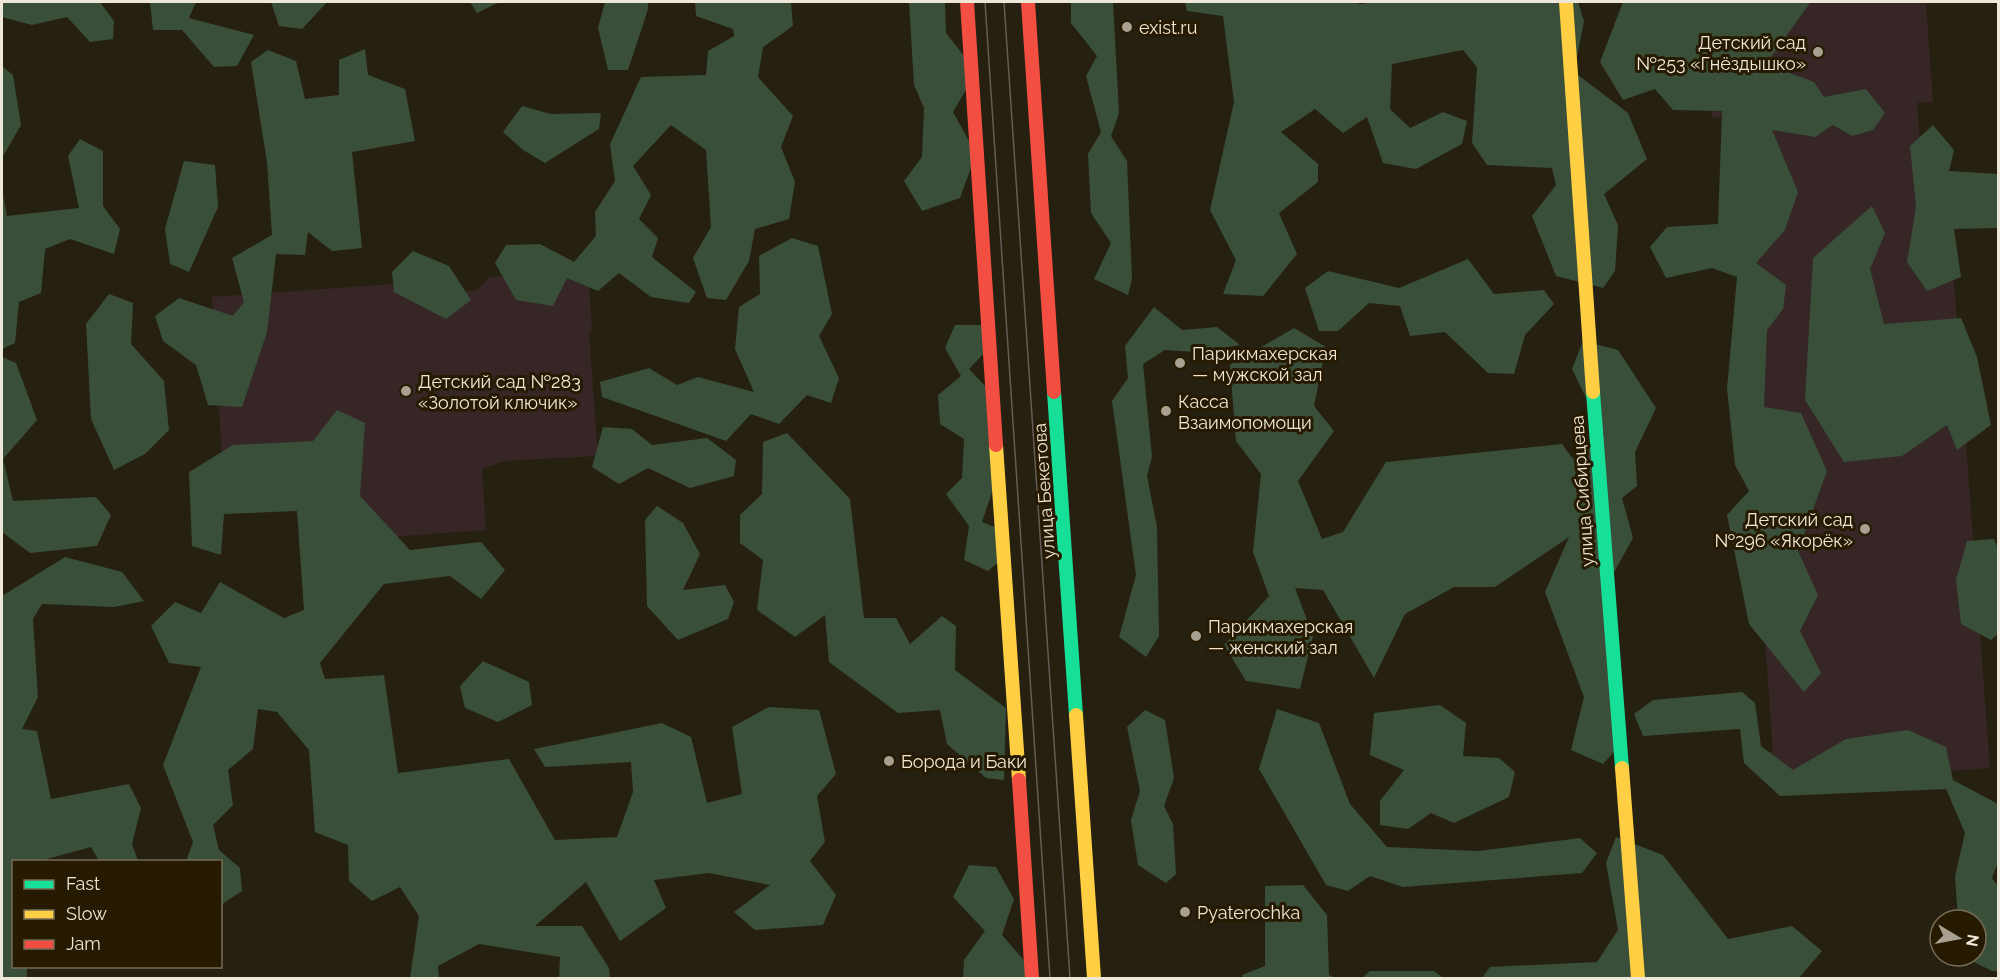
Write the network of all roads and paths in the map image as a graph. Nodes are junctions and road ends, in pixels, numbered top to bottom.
1 (967, 2) edge
2 (1028, 2) edge
3 (1566, 2) edge
4 (1032, 978) edge
5 (1094, 978) edge
6 (1638, 978) edge

1 - 4 main road
2 - 5 main road, улица Бекетова
3 - 6 main road, улица Сибирцева

